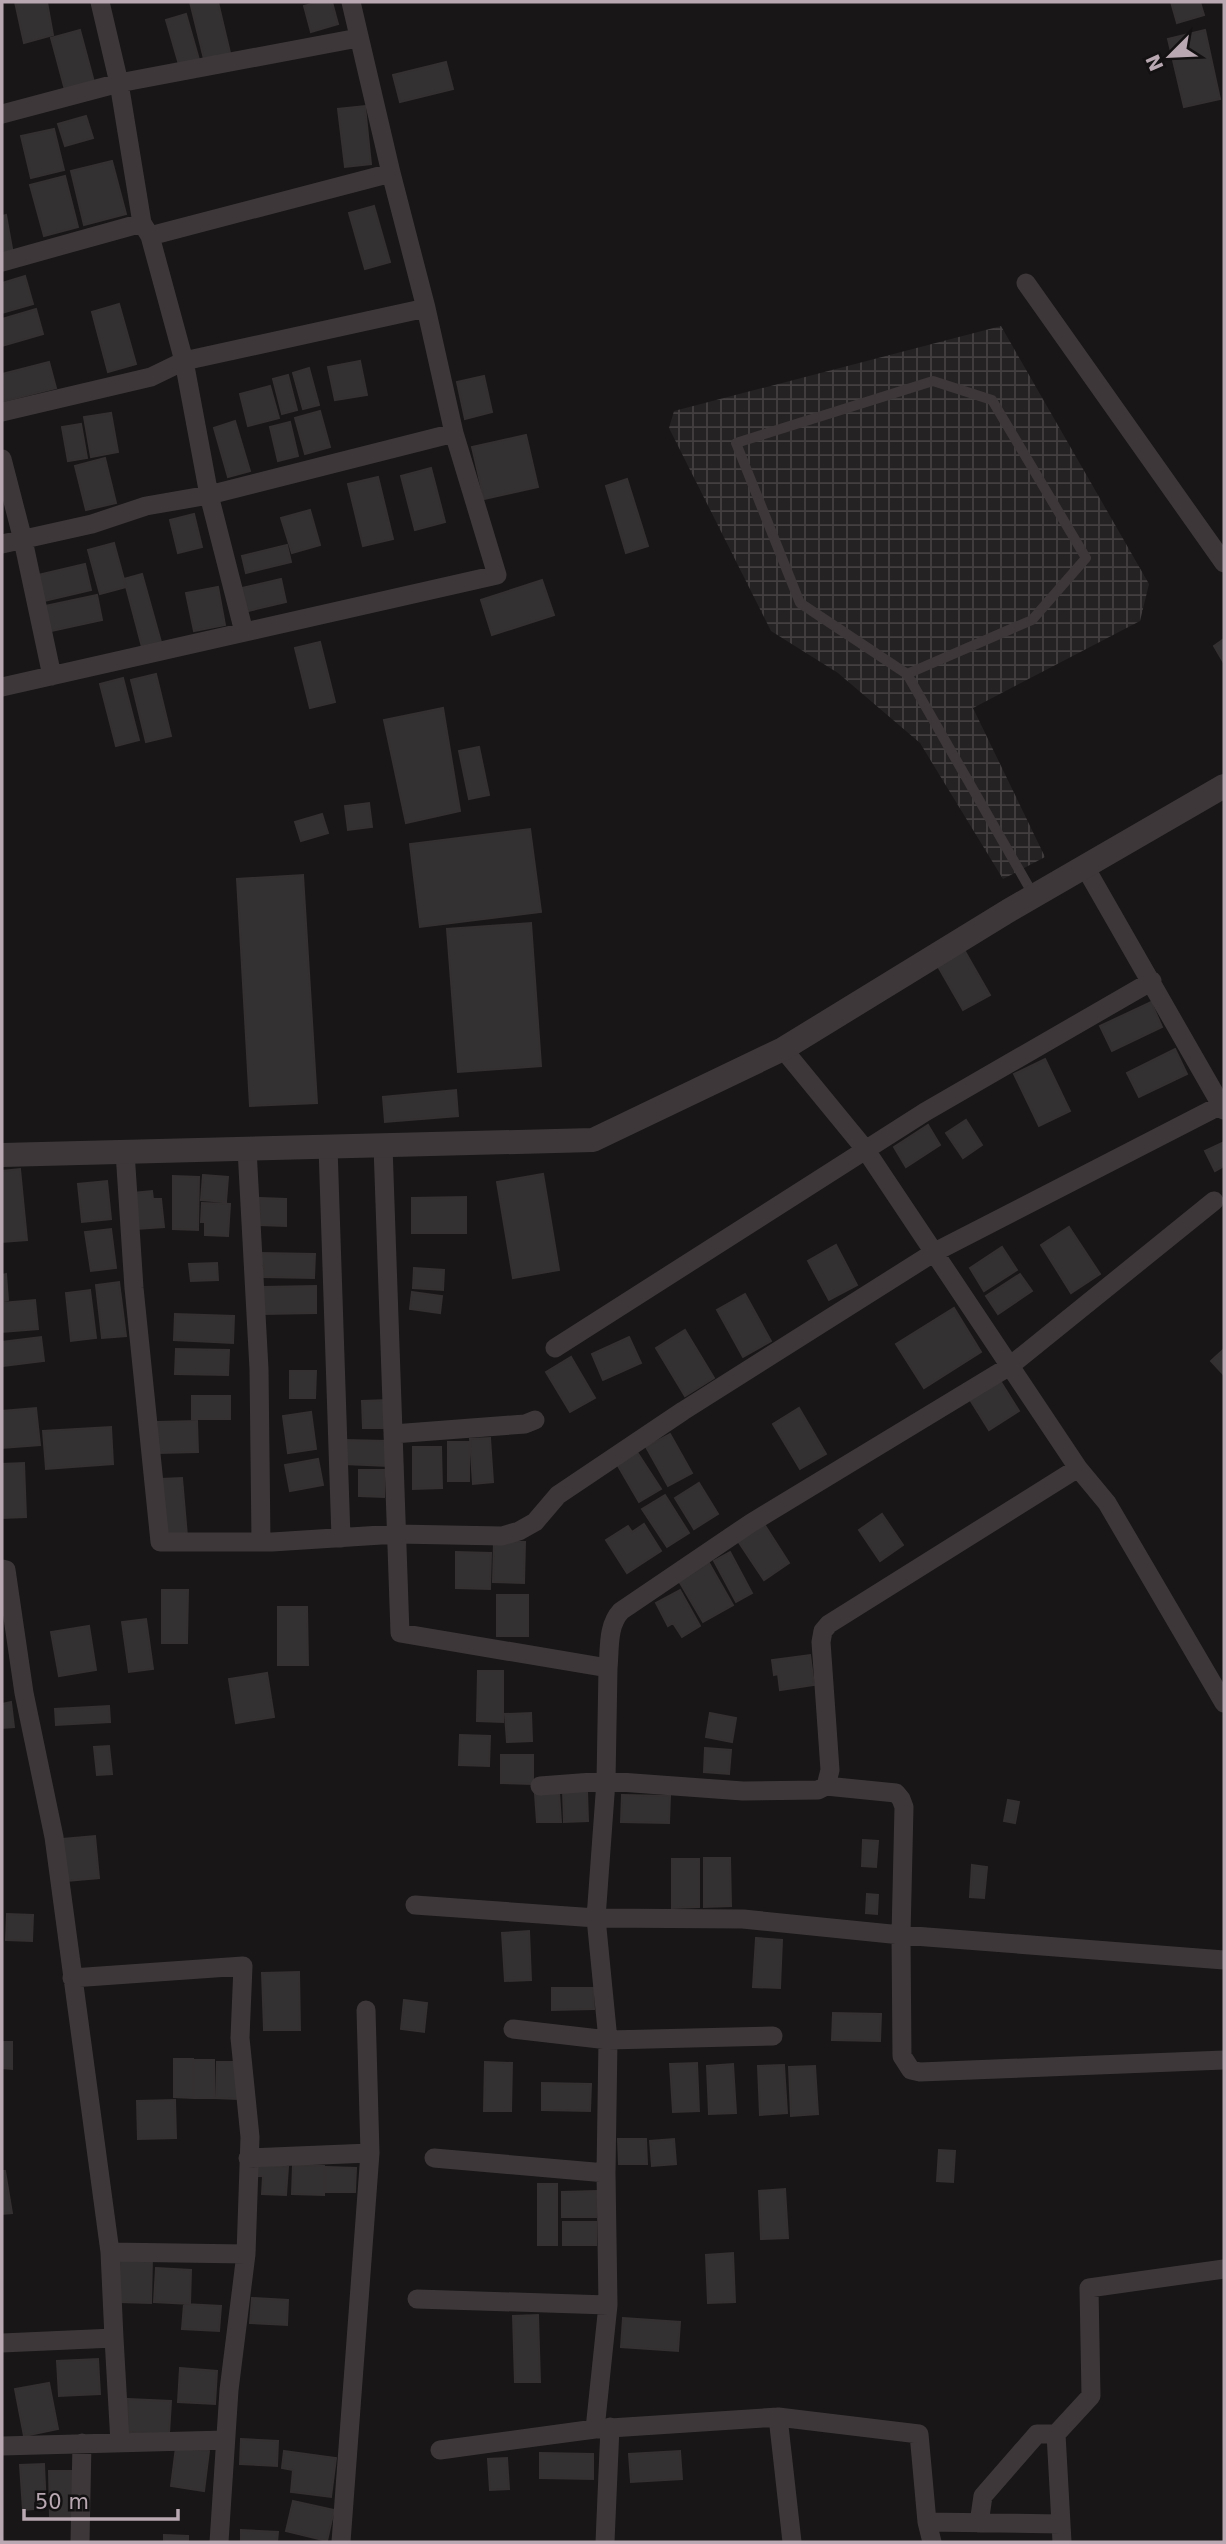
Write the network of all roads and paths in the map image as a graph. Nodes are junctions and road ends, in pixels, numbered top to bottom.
1 (100, 2) edge
2 (351, 2) edge
3 (358, 38) junction
4 (118, 83) junction
5 (2, 114) edge
6 (391, 173) junction
7 (146, 230) junction
8 (2, 262) edge
9 (1026, 283) dead end
10 (426, 307) junction
11 (184, 361) junction
12 (2, 412) edge
13 (454, 433) junction
14 (2, 459) edge
15 (209, 495) junction
16 (23, 540) junction
17 (2, 544) edge
18 (1224, 563) edge
19 (244, 632) junction
20 (907, 674) junction
21 (52, 676) junction
22 (2, 687) edge
23 (1224, 786) edge
24 (1085, 867) junction
25 (1034, 896) junction
26 (1152, 981) junction
27 (783, 1049) junction
28 (1223, 1107) edge
29 (383, 1146) junction
30 (328, 1147) junction
31 (247, 1149) junction
32 (865, 1149) junction
33 (125, 1152) junction
34 (2, 1154) edge
35 (1214, 1201) dead end
36 (933, 1253) junction
37 (555, 1348) dead end
38 (1010, 1366) junction
39 (535, 1420) dead end
40 (393, 1434) junction
41 (1078, 1468) junction
42 (397, 1534) junction
43 (341, 1538) junction
44 (261, 1542) junction
45 (2, 1569) edge
46 (608, 1668) junction
47 (1224, 1703) edge
48 (606, 1781) junction
49 (540, 1786) dead end
50 (826, 1786) junction
51 (415, 1905) dead end
52 (596, 1918) junction
53 (901, 1935) junction
54 (1224, 1960) edge
55 (72, 1978) junction
56 (366, 2010) dead end
57 (513, 2029) dead end
58 (773, 2036) dead end
59 (608, 2040) junction
60 (1224, 2060) edge
61 (370, 2153) junction
62 (248, 2158) junction
63 (435, 2158) dead end
64 (606, 2173) junction
65 (110, 2252) junction
66 (246, 2254) junction
67 (1224, 2269) edge
68 (416, 2298) dead end
69 (608, 2305) junction
70 (114, 2339) junction
71 (2, 2343) edge
72 (778, 2417) junction
73 (602, 2428) junction
74 (1056, 2434) junction
75 (225, 2440) junction
76 (82, 2443) junction
77 (120, 2443) junction
78 (2, 2446) edge
79 (440, 2450) dead end
80 (927, 2522) junction
81 (979, 2523) junction
82 (1062, 2533) edge
83 (80, 2542) edge
84 (219, 2542) edge
85 (341, 2542) edge
86 (605, 2542) edge
87 (792, 2542) edge
88 (932, 2542) edge

1 - 4 street
2 - 3 street
3 - 4 street
3 - 6 street
4 - 5 street
4 - 7 street
6 - 7 street
6 - 10 street
7 - 8 street
7 - 11 street
9 - 18 street
10 - 11 street
10 - 13 street
11 - 12 street
11 - 15 street
13 - 15 street
13 - 19 street
14 - 16 street
15 - 16 street
15 - 19 street
16 - 17 street
16 - 21 street
19 - 21 street
20 - 20 lane
20 - 25 lane
21 - 22 street
23 - 24 street
24 - 25 street
24 - 26 street
25 - 27 street
26 - 28 street
26 - 32 street
27 - 29 street
27 - 32 street
28 - 36 street
29 - 30 street
29 - 40 street
30 - 31 street
30 - 43 street
31 - 33 street
31 - 44 street
32 - 36 street
32 - 37 street
33 - 34 street
33 - 44 street
35 - 38 street
36 - 38 street
36 - 42 street
38 - 41 street
38 - 46 street
39 - 40 street
40 - 42 street
41 - 47 street
41 - 50 street
42 - 43 street
42 - 46 street
43 - 44 street
45 - 55 street
46 - 48 street
48 - 49 street
48 - 50 street
48 - 52 street
50 - 53 street
51 - 52 street
52 - 53 street
52 - 59 street
53 - 54 street
53 - 60 street
55 - 62 street
55 - 65 street
56 - 61 street
57 - 59 street
58 - 59 street
59 - 64 street
61 - 62 street
61 - 85 street
62 - 66 street
63 - 64 street
64 - 69 street
65 - 66 street
65 - 70 street
66 - 75 street
67 - 74 street
68 - 69 street
69 - 73 street
70 - 71 street
70 - 77 street
72 - 73 street
72 - 80 street
72 - 87 street
73 - 79 street
73 - 86 street
74 - 81 street
74 - 82 street
75 - 77 street
75 - 84 street
76 - 77 street
76 - 78 street
76 - 83 street
80 - 81 street
80 - 88 street
81 - 82 street

